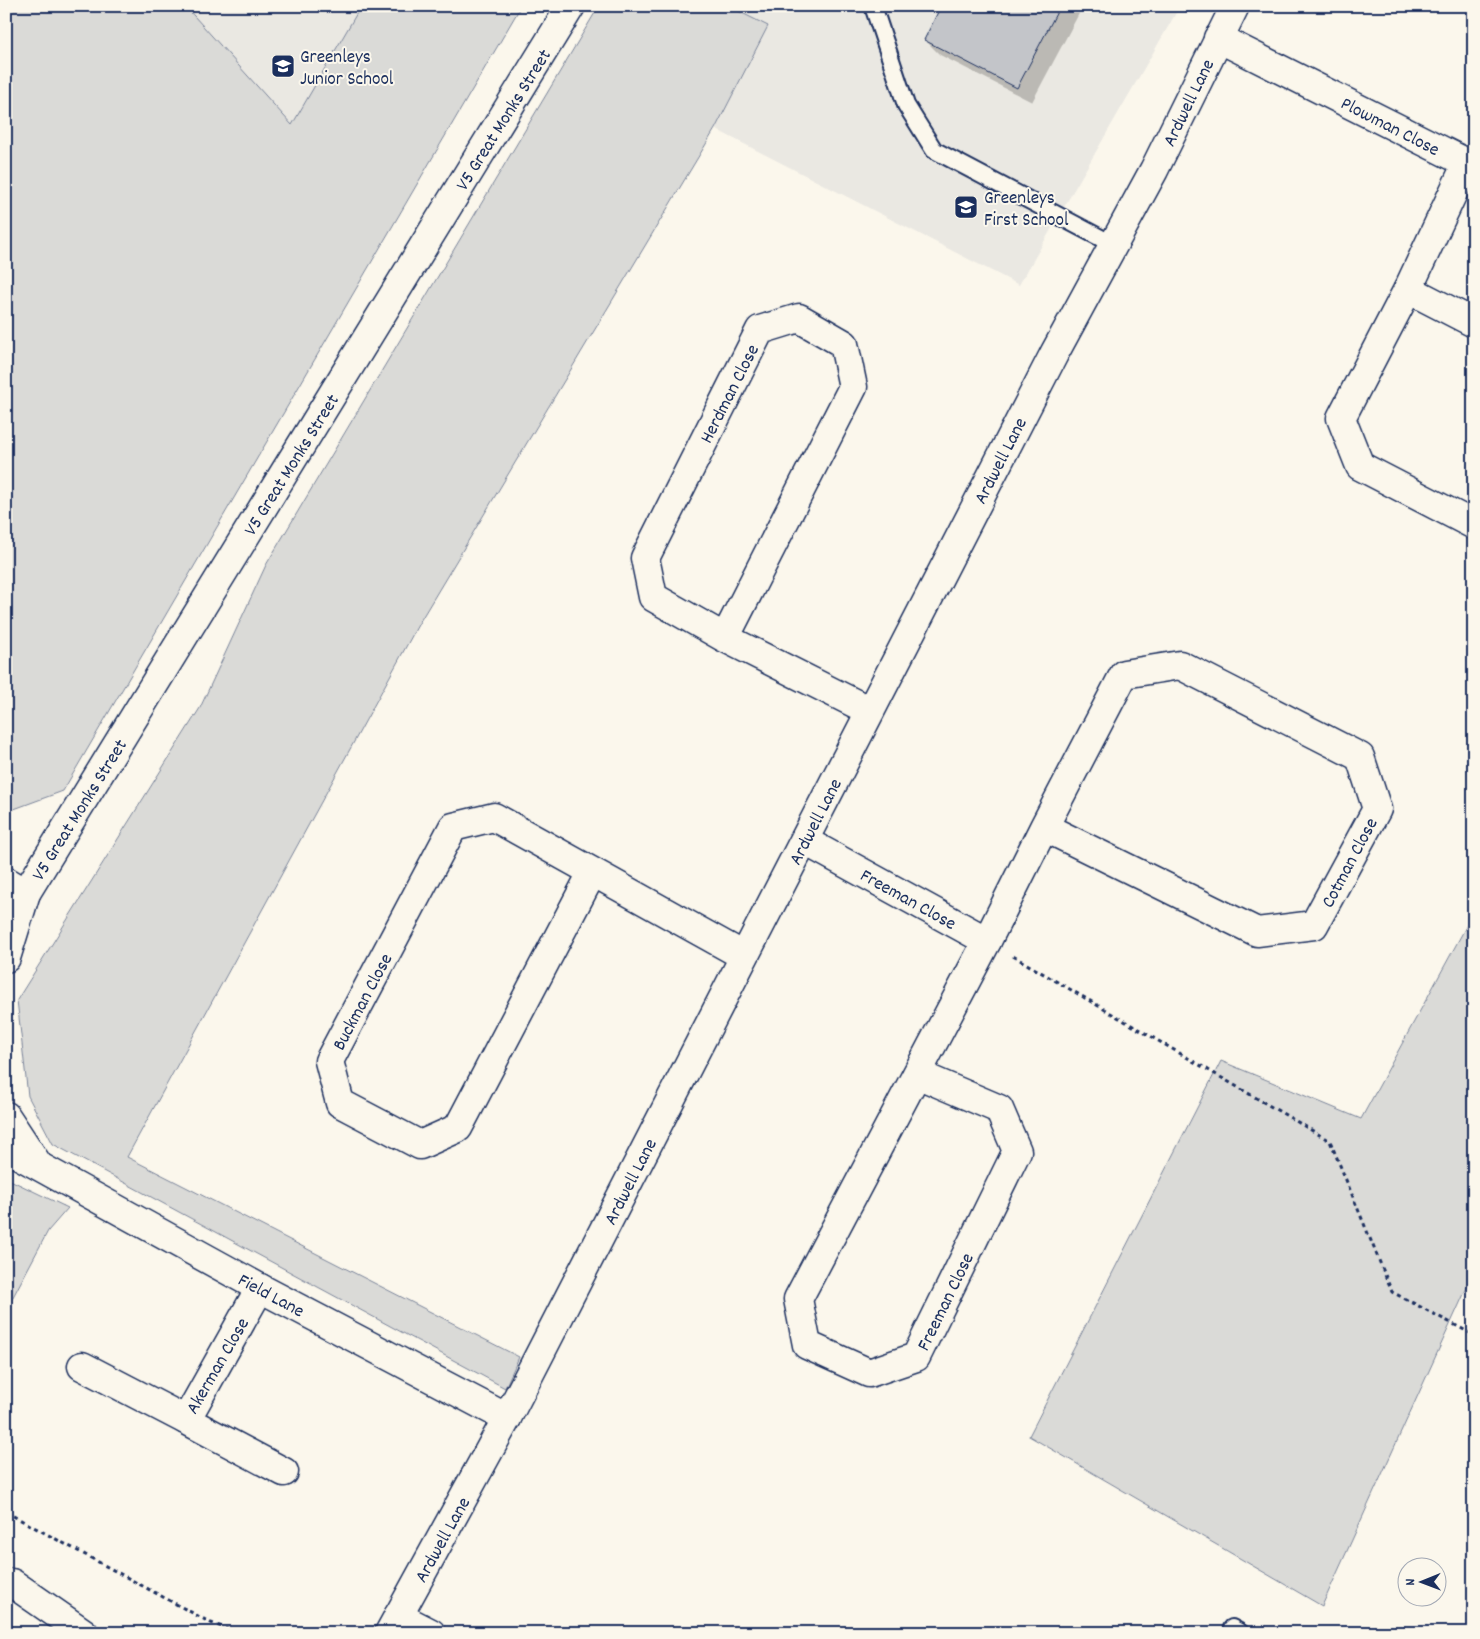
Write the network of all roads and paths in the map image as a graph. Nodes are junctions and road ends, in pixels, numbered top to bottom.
1 (571, 6) edge
2 (873, 6) edge
3 (1235, 6) edge
4 (1218, 38) junction
5 (1470, 157) edge
6 (1114, 245) junction
7 (1408, 290) junction
8 (1474, 323) edge
9 (1474, 525) edge
10 (725, 638) junction
11 (870, 711) junction
12 (1044, 827) junction
13 (805, 841) junction
14 (592, 873) junction
15 (16, 887) edge
16 (6, 921) edge
17 (987, 941) junction
18 (744, 956) junction
19 (6, 958) edge
20 (917, 1074) junction
21 (6, 1116) edge
22 (6, 1148) edge
23 (39, 1166) junction
24 (260, 1288) junction
25 (1474, 1335) edge
26 (82, 1366) dead end
27 (508, 1418) junction
28 (186, 1420) junction
29 (284, 1472) dead end
30 (6, 1512) edge
31 (12, 1583) dead end
32 (394, 1624) edge
33 (84, 1633) edge
34 (239, 1633) edge
35 (431, 1633) edge

1 - 15 street, V5 Great Monks Street
2 - 6 lane
3 - 4 street, Ardwell Lane
4 - 5 street, Plowman Close
4 - 6 street, Ardwell Lane
5 - 7 street, Plowman Close
6 - 11 street, Ardwell Lane
7 - 8 street
7 - 9 street, Plowman Close
10 - 10 street, Herdman Close
10 - 11 street, Herdman Close
11 - 13 street, Ardwell Lane
12 - 12 street, Cotman Close
12 - 17 street, Cotman Close
13 - 17 street, Freeman Close
13 - 18 street, Ardwell Lane
14 - 14 street, Buckman Close
14 - 18 street, Buckman Close
15 - 16 street, V5 Great Monks Street
15 - 19 street
17 - 20 street, Freeman Close
17 - 25 path
18 - 27 street, Ardwell Lane
20 - 20 street, Freeman Close
21 - 23 street, Field Lane
22 - 23 street, Field Lane
23 - 24 street, Field Lane
24 - 27 street, Field Lane
24 - 28 street, Akerman Close
26 - 28 street, Akerman Close
27 - 32 street, Ardwell Lane
28 - 29 street
30 - 34 path
31 - 33 street
32 - 35 street

